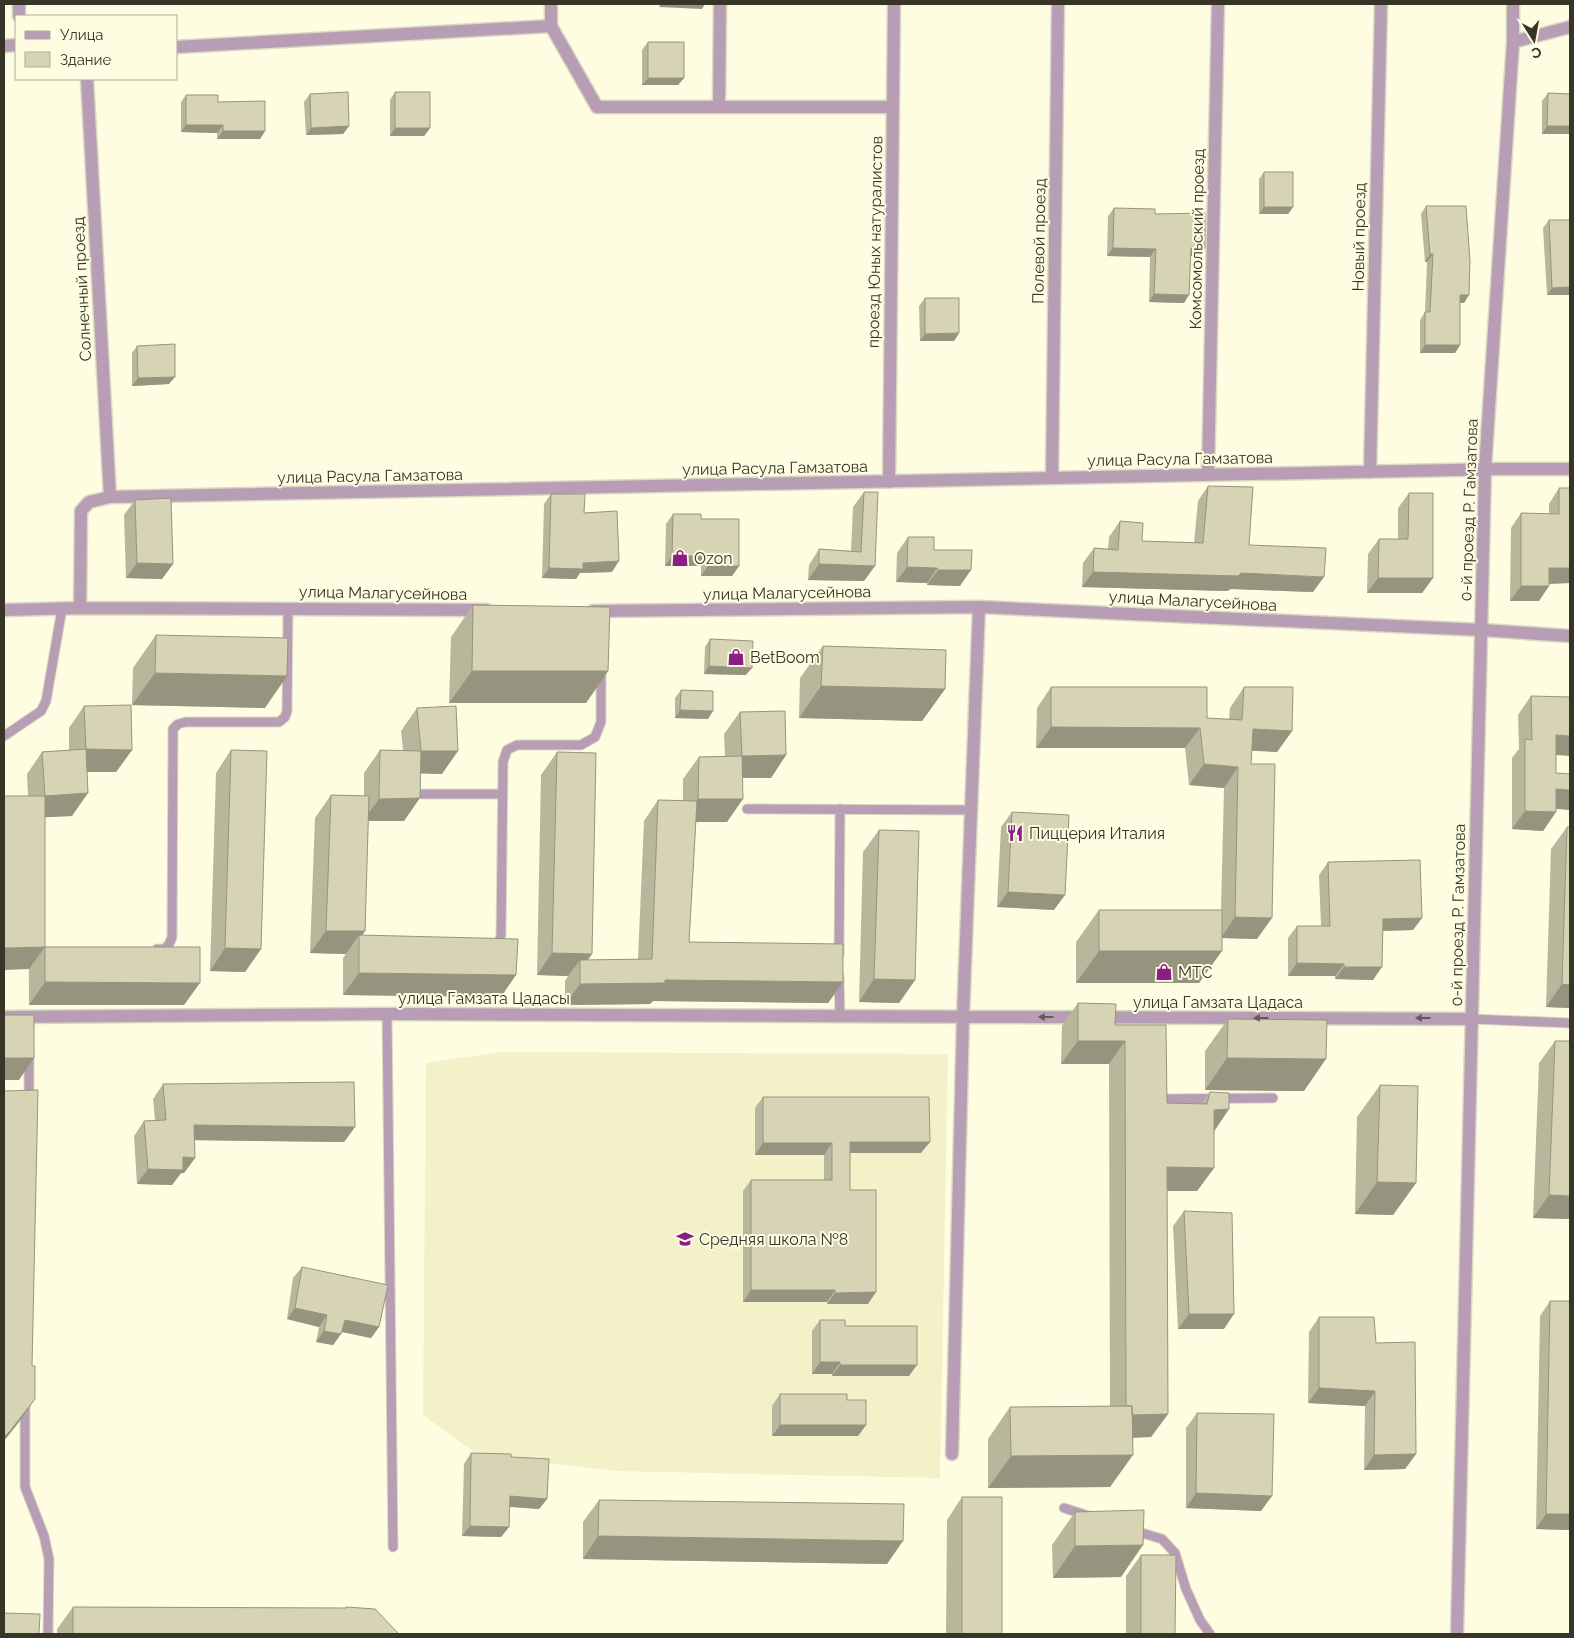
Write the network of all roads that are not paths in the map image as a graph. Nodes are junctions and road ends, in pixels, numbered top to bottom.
1 (551, 4) edge
2 (720, 4) edge
3 (894, 4) edge
4 (1058, 4) edge
5 (1218, 4) edge
6 (1381, 4) edge
7 (1513, 4) edge
8 (551, 26) junction
9 (1570, 27) edge
10 (1513, 42) junction
11 (178, 47) edge
12 (87, 80) edge
13 (719, 107) junction
14 (893, 107) junction
15 (1570, 469) edge
16 (1485, 470) junction
17 (1370, 472) junction
18 (1208, 475) junction
19 (1052, 478) junction
20 (889, 482) junction
21 (110, 497) junction
22 (979, 607) junction
23 (62, 608) junction
24 (80, 608) junction
25 (288, 608) junction
26 (4, 610) edge
27 (494, 610) edge
28 (582, 611) edge
29 (1482, 630) junction
30 (1570, 636) edge
31 (601, 657) edge
32 (4, 736) edge
33 (422, 794) edge
34 (502, 794) junction
35 (747, 809) dead end
36 (840, 809) junction
37 (970, 810) junction
38 (829, 946) edge
39 (839, 946) junction
40 (144, 949) edge
41 (482, 949) edge
42 (387, 1014) junction
43 (840, 1016) junction
44 (4, 1017) edge
45 (964, 1017) junction
46 (1472, 1019) junction
47 (1570, 1023) edge
48 (29, 1045) edge
49 (1160, 1090) edge
50 (1273, 1098) dead end
51 (29, 1111) edge
52 (26, 1393) edge
53 (952, 1454) dead end
54 (1064, 1508) dead end
55 (1100, 1519) edge
56 (1126, 1528) edge
57 (393, 1547) dead end
58 (48, 1634) edge
59 (1210, 1634) edge
60 (1457, 1634) edge

1 - 8 street
2 - 13 street
3 - 14 street, проезд Юных натуралистов
4 - 19 street, Полевой проезд
5 - 18 street, Комсомольский проезд
6 - 17 street, Новый проезд
7 - 10 street, 0-й проезд Р. Гамзатова
8 - 11 street
8 - 13 street
9 - 10 street
10 - 16 street, 0-й проезд Р. Гамзатова
12 - 21 street, Солнечный проезд
13 - 14 street
14 - 20 street, проезд Юных натуралистов
15 - 16 street, улица Расула Гамзатова
16 - 17 street, улица Расула Гамзатова
16 - 29 street, 0-й проезд Р. Гамзатова
17 - 18 street, улица Расула Гамзатова
18 - 19 street, улица Расула Гамзатова
19 - 20 street, улица Расула Гамзатова
20 - 21 street, улица Расула Гамзатова
21 - 24 street, улица Расула Гамзатова
22 - 28 street, улица Малагусейнова
22 - 29 street, улица Малагусейнова
22 - 37 street
23 - 24 street, улица Малагусейнова
23 - 26 street, улица Малагусейнова
23 - 32 lane
24 - 25 street, улица Малагусейнова
25 - 27 street, улица Малагусейнова
25 - 40 lane
29 - 30 street, улица Малагусейнова
29 - 46 street, 0-й проезд Р. Гамзатова
31 - 34 lane
33 - 34 lane
34 - 41 lane
35 - 36 lane
36 - 37 lane
36 - 39 lane
37 - 45 street
38 - 39 lane
39 - 43 lane
42 - 43 street, улица Гамзата Цадасы
42 - 44 street, улица Гамзата Цадасы
42 - 57 lane
43 - 45 street, улица Гамзата Цадасы
46 -> 45 street, улица Гамзата Цадаса
45 - 53 street
46 - 47 lane
46 - 60 street, 0-й проезд Р. Гамзатова
48 - 51 lane
49 - 50 lane
52 - 58 lane
54 - 55 lane
56 - 59 lane

